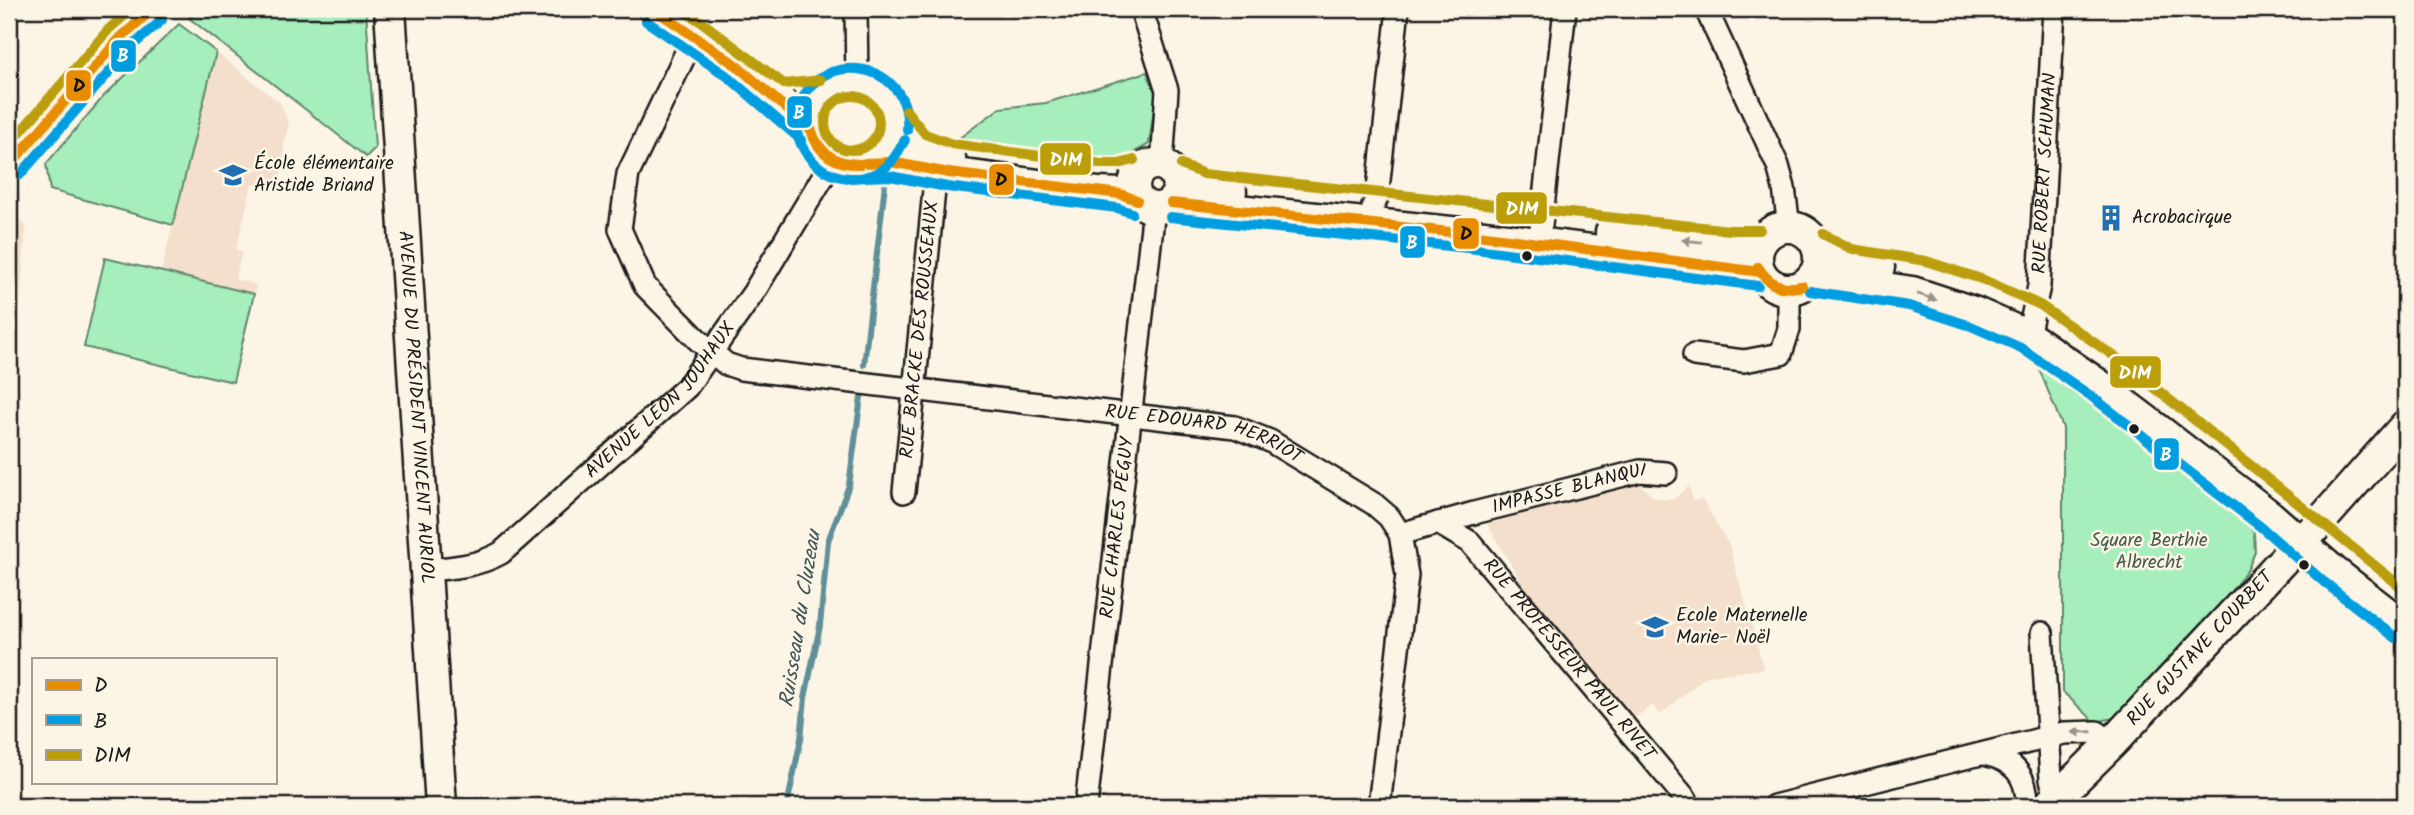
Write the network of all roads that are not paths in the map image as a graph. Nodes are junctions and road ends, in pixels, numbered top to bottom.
1 (390, 9) edge
2 (856, 9) edge
3 (1141, 9) edge
4 (1398, 9) edge
5 (1706, 9) edge
6 (2054, 9) edge
7 (150, 10) edge
8 (676, 18) edge
9 (1564, 19) edge
10 (857, 82) junction
11 (822, 94) junction
12 (779, 98) junction
13 (894, 118) junction
14 (811, 130) junction
15 (833, 160) junction
16 (865, 163) junction
17 (9, 166) edge
18 (936, 170) junction
19 (1156, 188) junction
20 (1373, 206) junction
21 (1541, 225) junction
22 (1789, 227) junction
23 (1817, 247) junction
24 (1760, 258) junction
25 (1800, 283) junction
26 (2031, 327) junction
27 (711, 351) junction
28 (1694, 355) dead end
29 (916, 391) junction
30 (1132, 413) junction
31 (2405, 426) edge
32 (1666, 473) dead end
33 (904, 492) dead end
34 (1474, 513) junction
35 (1438, 523) junction
36 (1401, 534) junction
37 (2306, 537) junction
38 (1470, 542) junction
39 (426, 570) junction
40 (2405, 608) edge
41 (2405, 627) edge
42 (2042, 633) dead end
43 (2048, 737) junction
44 (2112, 743) junction
45 (1982, 753) junction
46 (2052, 802) edge
47 (441, 806) edge
48 (1086, 806) edge
49 (1379, 806) edge
50 (1689, 806) edge
51 (1774, 806) edge
52 (2027, 806) edge

1 - 39 main road, AVENUE DU PRÉSIDENT VINCENT AURIOL
2 - 10 street
3 - 19 street, RUE CHARLES PÉGUY
4 - 20 street
5 - 22 street
6 - 26 street, RUE ROBERT SCHUMAN
7 - 17 main road
8 - 12 main road
8 - 27 street, RUE EDOUARD HERRIOT
9 - 21 street
10 - 11 main road
10 - 13 main road
11 - 12 main road
11 - 14 main road
12 - 14 main road
13 - 16 main road
13 - 19 main road
14 - 15 main road
15 - 16 main road
15 - 27 street, AVENUE LÉON JOUHAUX
16 - 18 main road
18 - 19 main road
18 - 29 street, RUE BRACKE DES ROUSSEAUX
19 - 20 main road
19 - 24 main road
19 - 30 street, RUE CHARLES PÉGUY
20 - 21 main road
24 -> 21 main road
22 - 23 main road
22 - 24 main road
23 - 25 main road
23 - 26 main road
24 - 25 main road
25 -> 26 main road
25 - 28 street
26 - 37 main road
27 - 29 street, RUE EDOUARD HERRIOT
27 - 39 street, AVENUE LÉON JOUHAUX
29 - 30 street, RUE EDOUARD HERRIOT
29 - 33 street, RUE BRACKE DES ROUSSEAUX
30 - 36 street, RUE EDOUARD HERRIOT
30 - 48 street, RUE CHARLES PÉGUY
31 - 37 main road, RUE GUSTAVE COURBET
32 - 34 street, IMPASSE BLANQUI
34 - 35 street, IMPASSE BLANQUI
34 - 38 street
35 - 36 street, IMPASSE BLANQUI
35 - 38 street, RUE PROFESSEUR PAUL RIVET
36 - 49 street
37 - 40 main road
37 - 41 main road
37 - 44 main road, RUE GUSTAVE COURBET
38 - 50 street, RUE PROFESSEUR PAUL RIVET
39 - 47 main road, AVENUE DU PRÉSIDENT VINCENT AURIOL
42 - 43 street
44 -> 43 street
43 - 45 street
43 - 46 street
44 - 46 main road, RUE GUSTAVE COURBET
45 - 51 street
45 - 52 street

